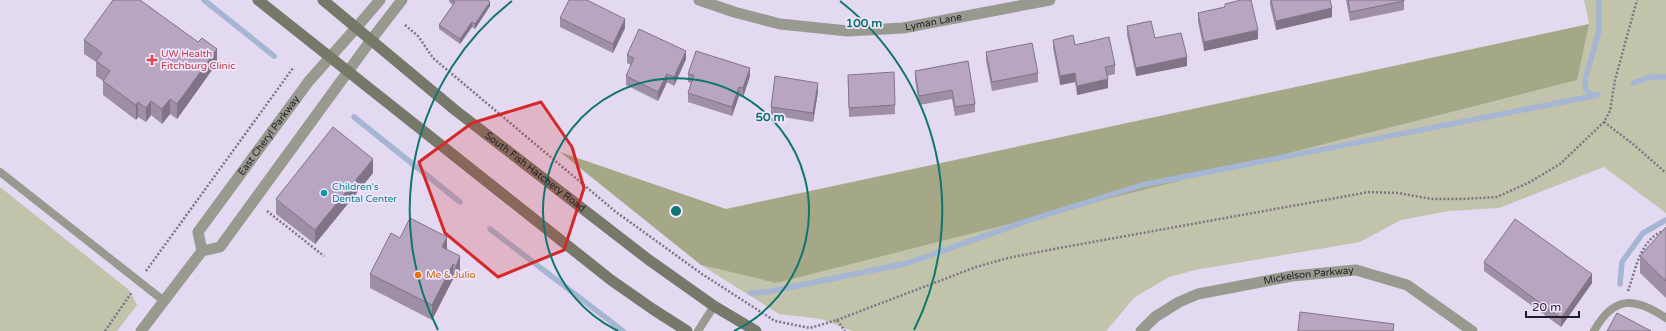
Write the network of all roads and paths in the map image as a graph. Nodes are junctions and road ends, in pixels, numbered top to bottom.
1 (258, 0) edge
2 (323, 0) edge
3 (380, 0) edge
4 (402, 0) edge
5 (699, 0) edge
6 (1050, 0) edge
7 (1637, 0) edge
8 (405, 25) dead end
9 (356, 28) junction
10 (371, 40) junction
11 (331, 57) junction
12 (293, 68) dead end
13 (348, 71) junction
14 (1604, 122) junction
15 (0, 172) edge
16 (1666, 173) edge
17 (267, 211) dead end
18 (1666, 230) edge
19 (202, 251) junction
20 (324, 256) dead end
21 (150, 265) dead end
22 (129, 297) dead end
23 (164, 301) junction
24 (1624, 302) junction
25 (714, 306) junction
26 (1666, 318) edge
27 (837, 320) junction
28 (106, 331) edge
29 (141, 331) edge
30 (687, 331) edge
31 (698, 331) edge
32 (756, 331) edge
33 (845, 331) edge
34 (1141, 331) edge
35 (1472, 331) edge
36 (1594, 331) edge

1 - 11 main road
2 - 9 main road, South Fish Hatchery Road
3 - 9 street, East Cheryl Parkway
4 - 10 street
5 - 6 street, Lyman Lane
7 - 14 path
8 - 27 path
9 - 10 main road, South Fish Hatchery Road
9 - 11 street, East Cheryl Parkway
10 - 13 street
10 - 25 main road, South Fish Hatchery Road
11 - 13 main road
11 - 19 street, East Cheryl Parkway
12 - 21 path
13 - 19 street
13 - 30 main road
14 - 16 path
14 - 27 path
15 - 23 lane
17 - 20 path
18 - 24 path
19 - 23 street
22 - 28 path
23 - 29 street
24 - 26 lane
24 - 36 lane
25 - 31 lane
25 - 32 main road, South Fish Hatchery Road
27 - 33 path
34 - 35 street, Mickelson Parkway

